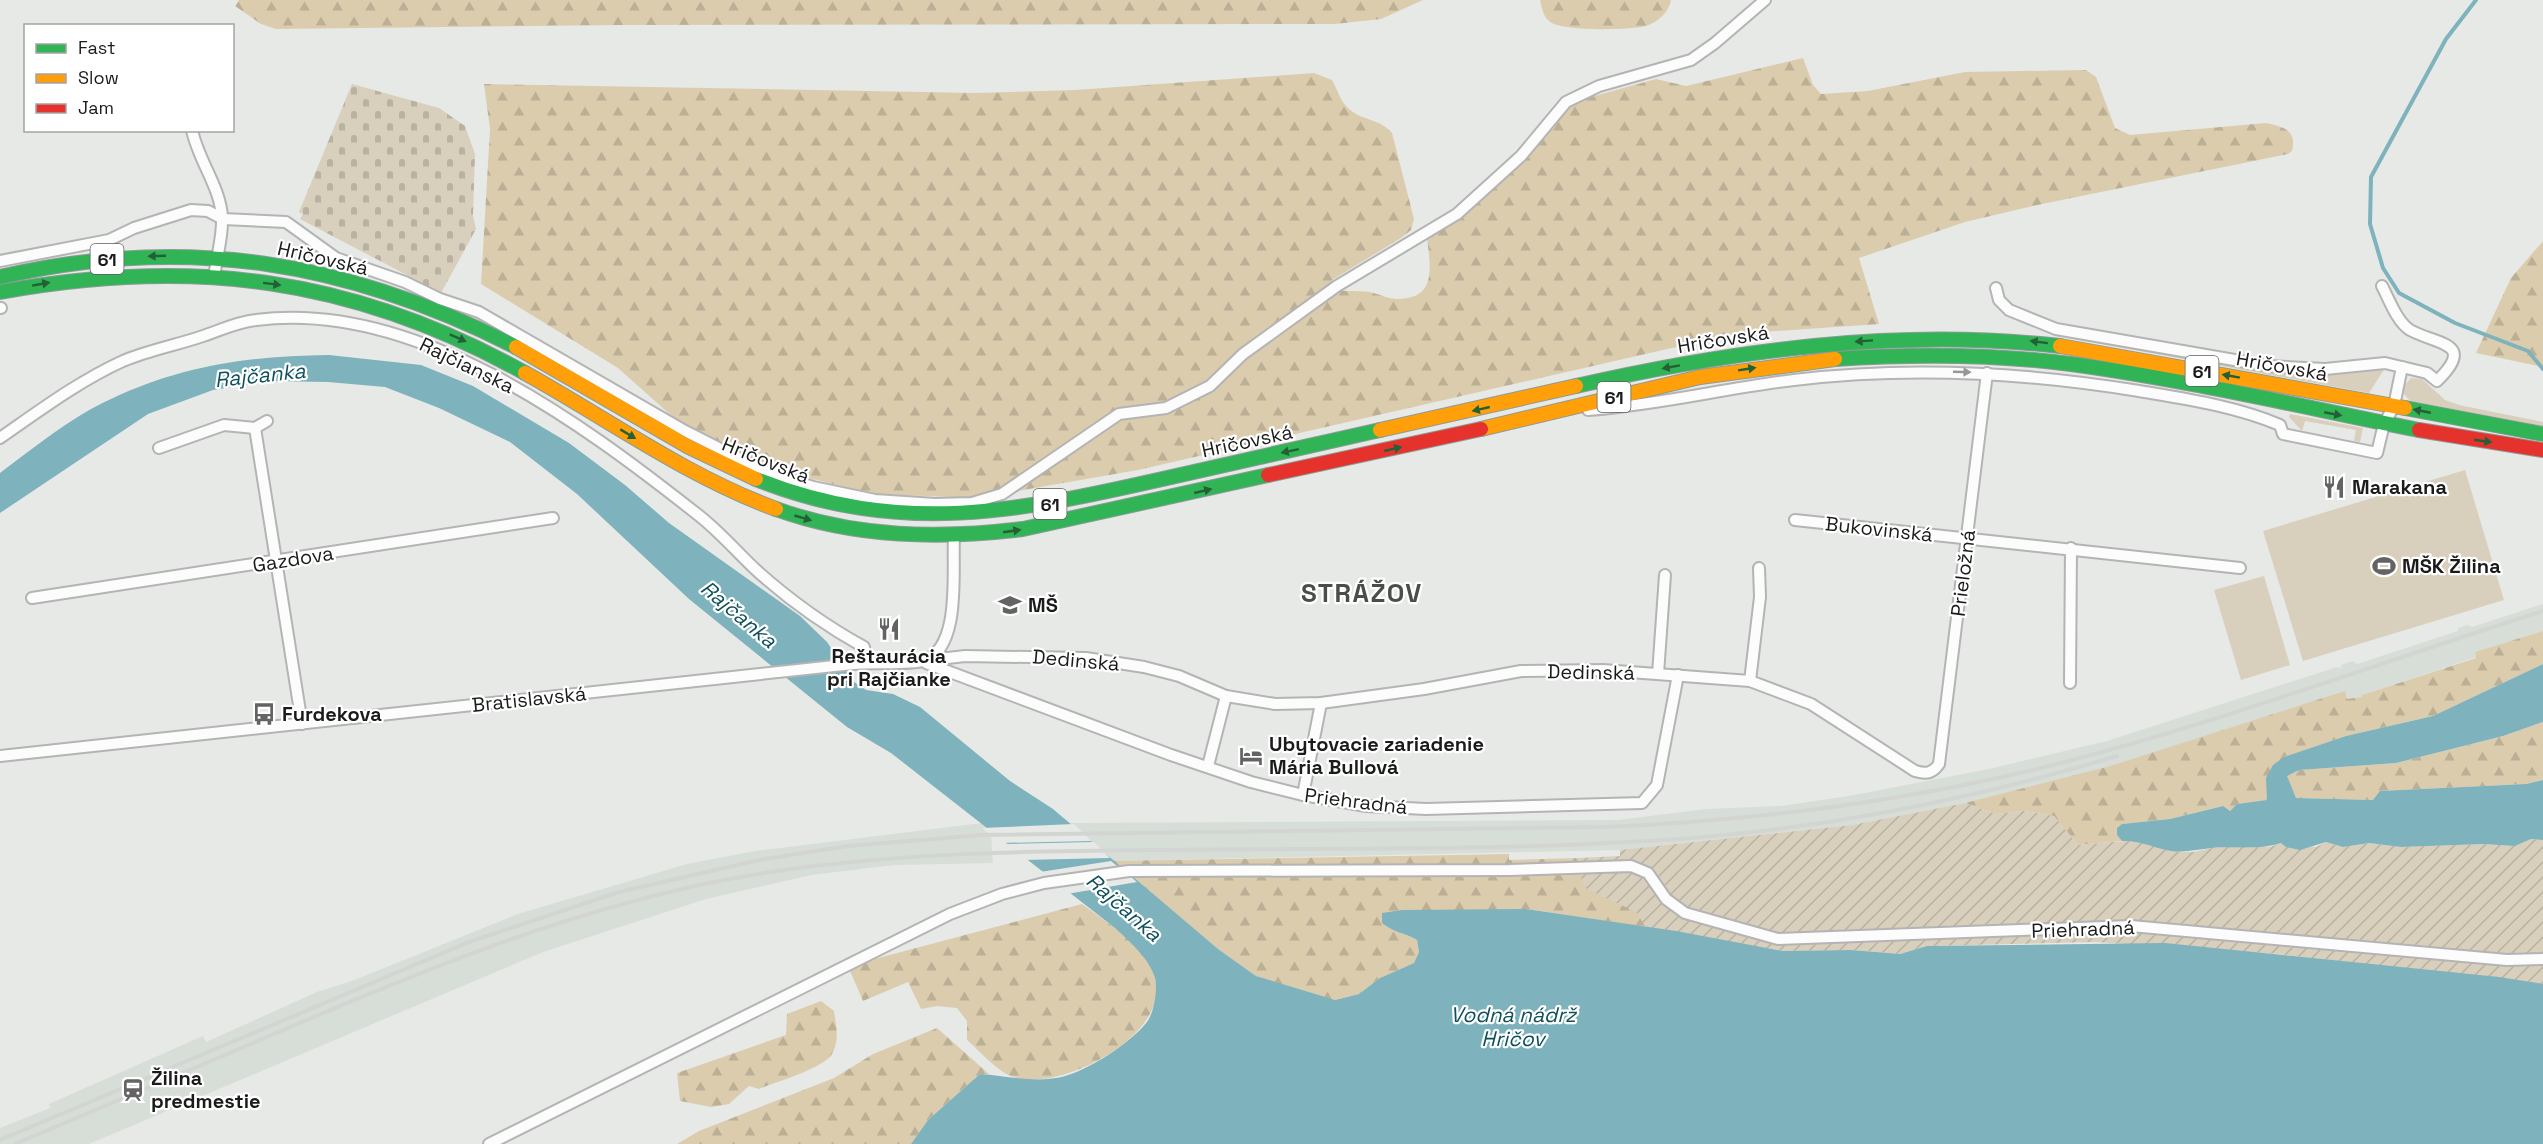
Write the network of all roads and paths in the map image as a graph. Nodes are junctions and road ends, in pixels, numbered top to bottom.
1 (1765, 0) edge
2 (192, 132) edge
3 (222, 219) junction
4 (216, 257) junction
5 (0, 261) edge
6 (0, 277) edge
7 (214, 278) junction
8 (2382, 286) dead end
9 (1996, 288) dead end
10 (0, 292) edge
11 (2402, 367) junction
12 (1987, 373) junction
13 (2282, 404) junction
14 (2394, 406) junction
15 (1556, 411) junction
16 (267, 421) dead end
17 (2384, 424) junction
18 (2280, 425) junction
19 (255, 428) junction
20 (2543, 434) edge
21 (0, 438) edge
22 (159, 448) dead end
23 (2543, 450) edge
24 (553, 518) dead end
25 (1795, 520) dead end
26 (954, 537) junction
27 (1967, 538) junction
28 (2071, 548) junction
29 (277, 561) junction
30 (1759, 568) dead end
31 (2240, 568) dead end
32 (1665, 575) dead end
33 (32, 598) dead end
34 (922, 661) junction
35 (867, 662) junction
36 (1658, 674) junction
37 (1678, 675) junction
38 (1750, 681) junction
39 (2070, 683) dead end
40 (1226, 696) junction
41 (1321, 703) junction
42 (302, 724) junction
43 (0, 756) edge
44 (1208, 766) junction
45 (1934, 771) joint
46 (1303, 795) junction
47 (2543, 959) edge
48 (489, 1144) edge

1 - 3 street, Hričovská
2 - 3 street
3 - 4 street
3 - 5 street, Hričovská
4 -> 6 main road, Hričovská / 61
4 - 7 street
14 -> 4 main road, Hričovská / 61
10 -> 7 main road, Hričovská / 61
7 -> 26 main road, Hričovská / 61
8 - 11 street
9 - 11 street
11 - 14 street
15 -> 12 street, Hričovská
12 - 18 street, Hričovská
12 - 27 street, Prieložná
15 -> 13 main road, Hričovská / 61
13 -> 17 main road, Hričovská / 61
13 - 18 street, Hričovská
14 - 17 street
20 -> 14 main road, Hričovská / 61
26 -> 15 main road, Hričovská / 61
16 - 19 street
17 - 18 street, Hričovská
17 -> 23 main road, Hričovská / 61
19 - 22 street
19 - 29 street
21 - 35 street, Rajčianska
24 - 29 street, Gazdova
25 - 27 street, Bukovinská
26 - 34 street
27 - 28 street, Bukovinská
27 - 45 street, Prieložná
28 - 31 street, Bukovinská
28 - 39 street
29 - 33 street, Gazdova
29 - 42 street
30 - 38 street
32 - 36 street
34 - 35 street, Bratislavská
34 - 40 street, Dedinská
34 - 44 street, Priehradná
35 - 42 street, Bratislavská
36 - 37 street, Dedinská
36 - 41 street, Dedinská
37 - 38 street, Dedinská
37 - 46 street, Priehradná
38 - 45 street, Dedinská
40 - 41 street, Dedinská
40 - 44 street
41 - 46 street
42 - 43 street, Bratislavská
44 - 46 street, Priehradná
47 - 48 street, Priehradná

